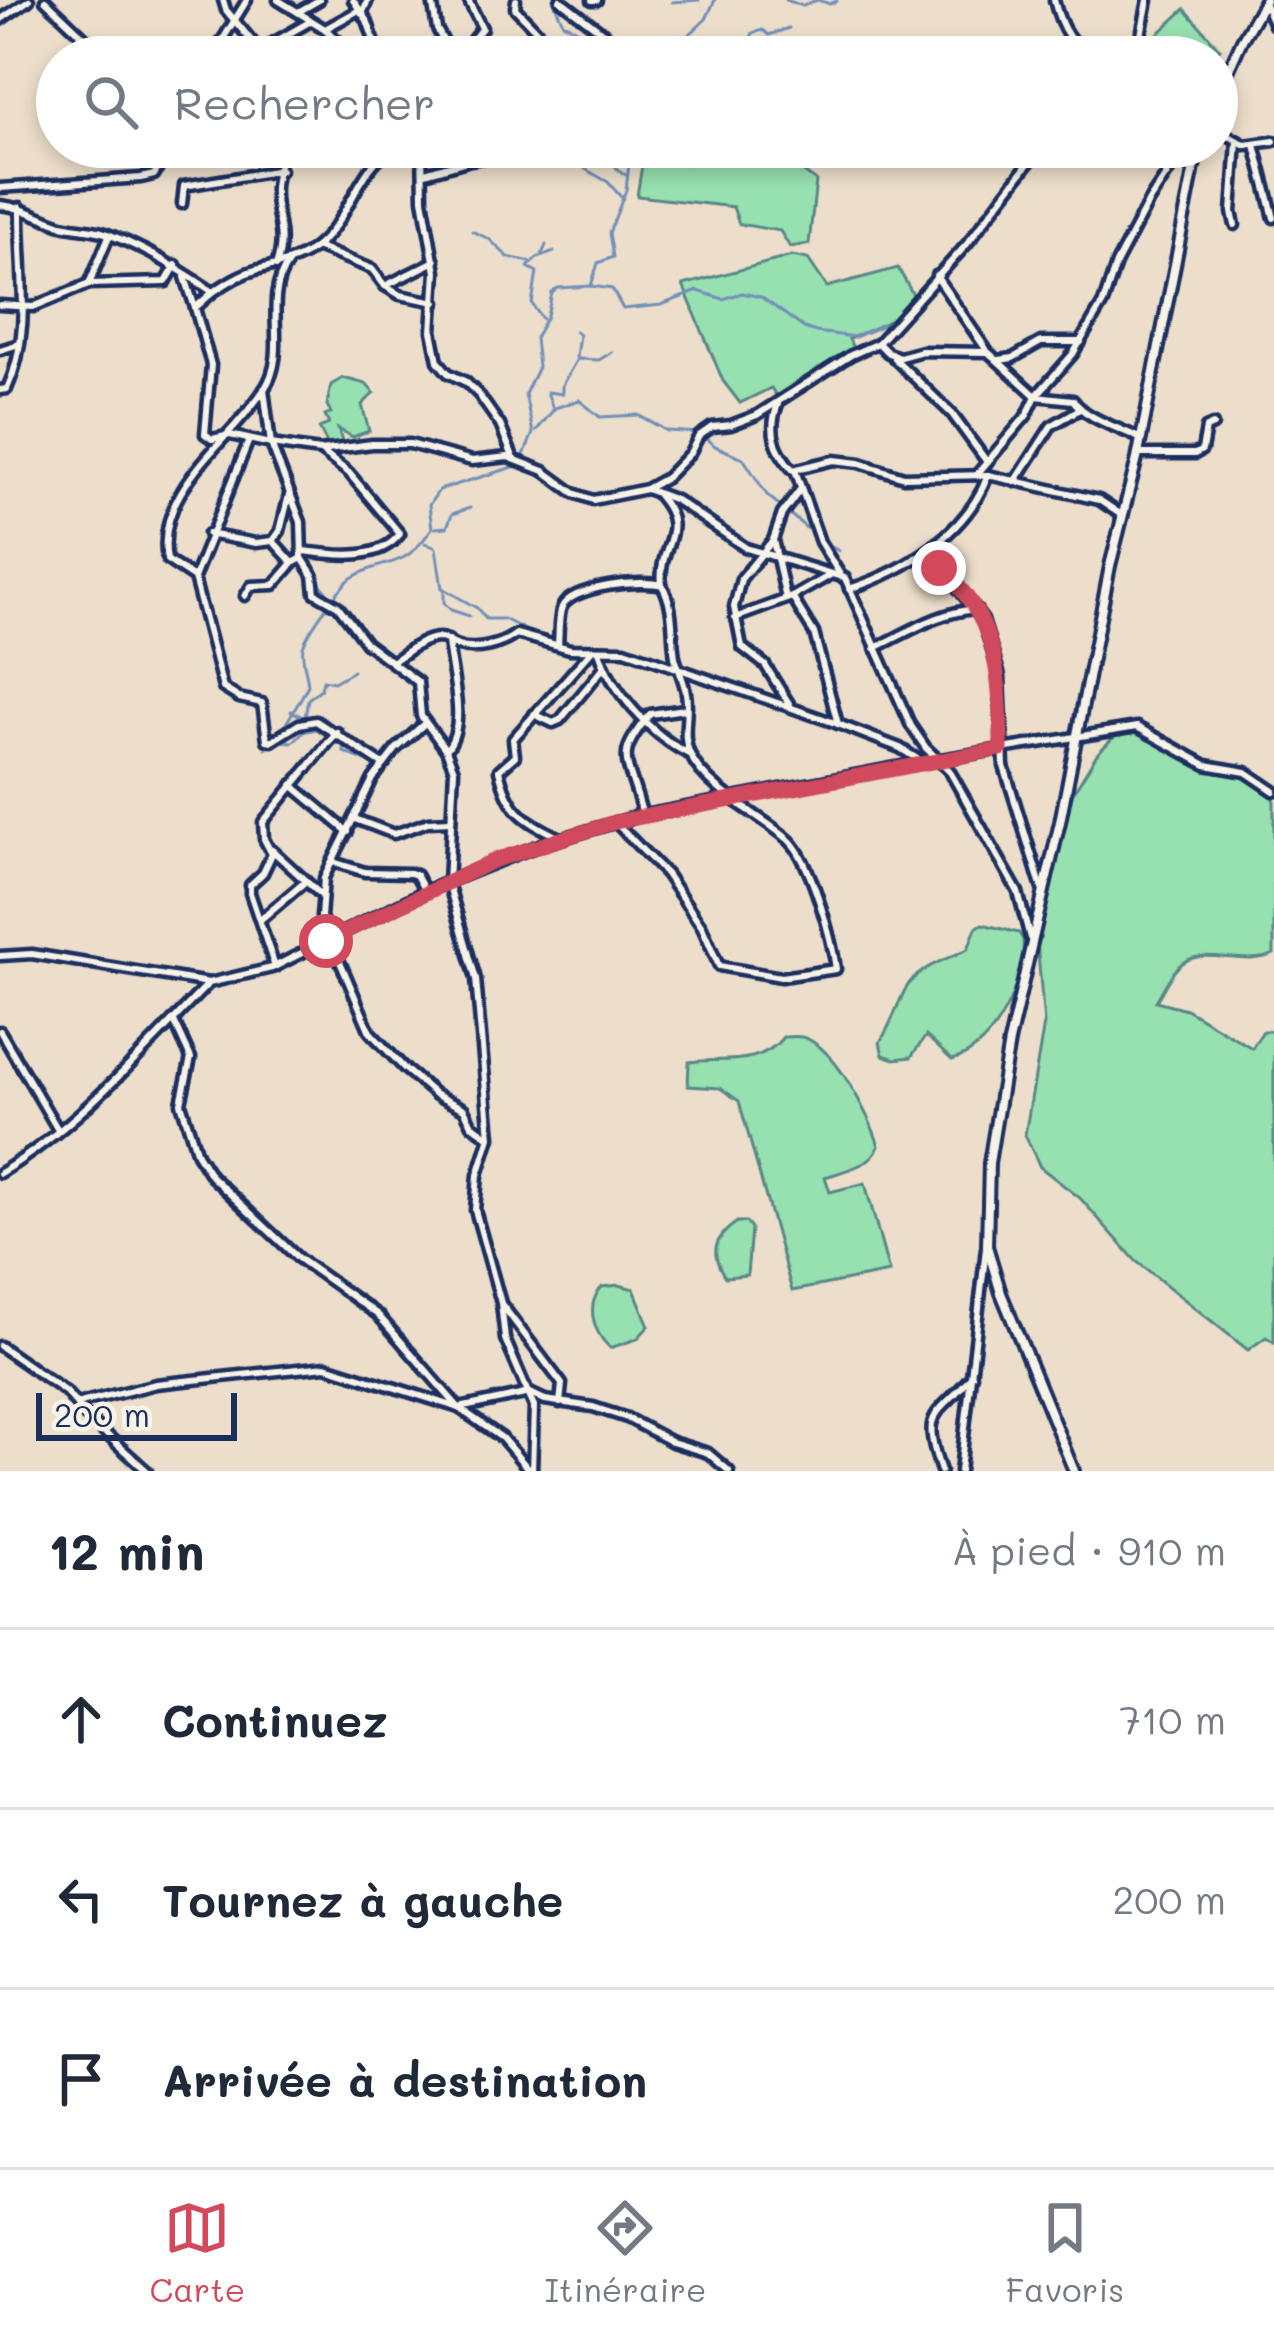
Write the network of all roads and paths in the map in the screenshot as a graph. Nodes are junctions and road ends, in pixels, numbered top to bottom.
1 (29, 0) edge
2 (45, 0) edge
3 (223, 0) edge
4 (247, 0) edge
5 (278, 0) edge
6 (319, 0) edge
7 (368, 0) edge
8 (432, 0) edge
9 (468, 0) edge
10 (516, 0) edge
11 (560, 0) edge
12 (1054, 0) edge
13 (1148, 0) edge
14 (1265, 1) edge
15 (358, 6) edge
16 (298, 12) junction
17 (0, 20) edge
18 (234, 20) junction
19 (312, 21) junction
20 (1274, 25) edge
21 (325, 28) junction
22 (83, 36) edge
23 (224, 36) edge
24 (249, 36) edge
25 (290, 36) edge
26 (331, 36) edge
27 (368, 36) edge
28 (442, 36) edge
29 (475, 36) edge
30 (540, 36) edge
31 (598, 36) edge
32 (1070, 36) edge
33 (1140, 36) edge
34 (1238, 49) edge
35 (1238, 141) edge
36 (1274, 141) edge
37 (1255, 145) junction
38 (158, 168) edge
39 (369, 168) edge
40 (424, 168) edge
41 (442, 168) edge
42 (1025, 168) edge
43 (1170, 168) edge
44 (1194, 168) edge
45 (1235, 168) edge
46 (281, 170) joint
47 (425, 173) junction
48 (0, 187) edge
49 (182, 204) dead end
50 (1, 205) edge
51 (20, 206) junction
52 (1274, 218) edge
53 (1235, 225) dead end
54 (110, 235) junction
55 (316, 247) junction
56 (435, 261) junction
57 (288, 263) junction
58 (176, 265) junction
59 (276, 266) junction
60 (936, 276) junction
61 (185, 278) junction
62 (89, 284) junction
63 (385, 286) junction
64 (213, 292) junction
65 (436, 302) junction
66 (0, 305) edge
67 (23, 308) junction
68 (195, 308) junction
69 (1081, 342) junction
70 (21, 343) junction
71 (878, 343) junction
72 (0, 350) edge
73 (892, 355) junction
74 (992, 356) junction
75 (0, 389) edge
76 (264, 389) junction
77 (1036, 396) junction
78 (780, 400) junction
79 (1079, 410) junction
80 (1213, 425) dead end
81 (224, 435) junction
82 (1141, 439) junction
83 (249, 440) junction
84 (271, 444) junction
85 (320, 451) junction
86 (1138, 454) junction
87 (514, 459) junction
88 (987, 462) junction
89 (795, 470) junction
90 (978, 473) junction
91 (988, 475) junction
92 (1015, 482) junction
93 (646, 489) junction
94 (799, 490) junction
95 (289, 493) junction
96 (658, 495) junction
97 (1123, 516) junction
98 (208, 534) junction
99 (773, 540) junction
100 (273, 541) junction
101 (759, 553) junction
102 (303, 555) junction
103 (915, 557) junction
104 (776, 559) junction
105 (293, 562) junction
106 (837, 575) junction
107 (194, 578) junction
108 (662, 585) junction
109 (849, 589) junction
110 (245, 596) dead end
111 (789, 598) junction
112 (976, 610) junction
113 (735, 618) junction
114 (448, 640) junction
115 (558, 645) junction
116 (875, 648) junction
117 (596, 651) junction
118 (393, 661) junction
119 (604, 667) junction
120 (678, 670) junction
121 (792, 708) junction
122 (685, 709) junction
123 (534, 714) junction
124 (646, 719) junction
125 (425, 723) junction
126 (838, 724) junction
127 (337, 733) junction
128 (1077, 736) junction
129 (1001, 749) junction
130 (446, 750) junction
131 (689, 754) junction
132 (938, 759) junction
133 (922, 762) junction
134 (382, 764) junction
135 (292, 785) junction
136 (1274, 791) edge
137 (735, 800) junction
138 (641, 809) dead end
139 (355, 819) junction
140 (451, 820) junction
141 (615, 822) junction
142 (348, 832) junction
143 (561, 838) junction
144 (269, 848) junction
145 (333, 862) junction
146 (306, 881) junction
147 (448, 883) junction
148 (1042, 889) junction
149 (425, 891) junction
150 (320, 894) junction
151 (260, 920) junction
152 (1030, 938) junction
153 (330, 939) junction
154 (0, 956) edge
155 (275, 967) junction
156 (209, 983) junction
157 (174, 1021) junction
158 (0, 1031) edge
159 (58, 1130) junction
160 (490, 1137) junction
161 (0, 1173) edge
162 (987, 1246) junction
163 (501, 1303) junction
164 (0, 1346) edge
165 (974, 1372) junction
166 (530, 1393) junction
167 (560, 1403) junction
168 (76, 1404) junction
169 (459, 1408) junction
170 (147, 1471) edge
171 (531, 1471) edge
172 (729, 1471) edge
173 (941, 1471) edge
174 (960, 1471) edge
175 (1074, 1471) edge

1 - 17 street
2 - 22 street
3 - 18 street
4 - 18 street
5 - 16 street
6 - 16 street
7 - 15 street
8 - 28 street
9 - 29 street
10 - 30 street
11 - 31 street
12 - 32 street
13 - 33 street
14 - 20 street
14 - 34 street
15 - 21 street
15 - 27 street
16 - 19 street
18 - 23 street
18 - 24 street
19 - 21 street
19 - 25 street
21 - 26 street
35 - 37 street
36 - 37 street
37 - 52 street
38 - 48 street
39 - 55 street
40 - 47 street
41 - 47 street
42 - 60 street
43 - 69 street
44 - 82 street
45 - 53 street
46 - 49 street
46 - 59 street
47 - 56 street
48 - 50 street
50 - 51 street
51 - 54 street
51 - 67 street
54 - 58 street
54 - 62 street
55 - 57 street
55 - 63 street
56 - 63 street
56 - 65 street
57 - 59 street
57 - 76 street
58 - 61 street
58 - 62 street
59 - 64 street
60 - 71 street
60 - 74 street
61 - 64 street
61 - 68 street
62 - 67 street
63 - 65 street
64 - 68 street
65 - 87 street
66 - 67 street
67 - 70 street
68 - 81 street
69 - 74 street
69 - 77 street
70 - 72 street
70 - 75 street
71 - 73 street
71 - 78 street
73 - 74 street
73 - 88 street
74 - 77 street
76 - 81 street
76 - 84 street
77 - 79 street
77 - 88 street
78 - 89 street
78 - 93 street
79 - 82 street
79 - 92 street
80 - 86 street
81 - 83 street
81 - 107 street
82 - 86 street
83 - 84 street
83 - 98 street
84 - 85 street
84 - 95 street
85 - 87 street
85 - 102 street
86 - 97 street
87 - 93 street
88 - 90 street
89 - 90 street
89 - 94 street
90 - 91 street
91 - 92 street
91 - 103 street
92 - 97 street
93 - 96 street
94 - 99 street
94 - 106 street
95 - 100 street
95 - 102 street
96 - 101 street
96 - 108 street
97 - 128 street
98 - 100 street
98 - 107 street
99 - 101 street
99 - 104 street
100 - 105 street
101 - 104 street
101 - 113 street
102 - 105 street
102 - 118 street
103 - 109 street
103 - 112 street
104 - 106 street
104 - 111 street
105 - 110 street
106 - 109 street
106 - 111 street
107 - 127 street
108 - 115 street
108 - 120 street
109 - 116 street
111 - 113 street
111 - 126 street
112 - 116 street
112 - 129 street
113 - 121 street
114 - 115 street
114 - 118 street
114 - 130 street
115 - 117 street
116 - 132 street
117 - 119 street
117 - 120 street
117 - 123 street
118 - 125 street
119 - 123 street
119 - 124 street
120 - 121 street
120 - 122 street
121 - 126 street
122 - 124 street
122 - 131 street
123 - 143 street
124 - 131 street
124 - 138 street
125 - 130 street
125 - 134 street
126 - 133 street
127 - 134 street
127 - 135 street
128 - 129 street
128 - 136 street
128 - 148 street
129 - 132 street
129 - 148 street
130 - 140 street
131 - 137 street
132 - 133 street
132 - 152 street
133 - 137 street
134 - 139 street
135 - 142 street
135 - 144 street
137 - 141 street
137 - 141 street
139 - 140 street
139 - 142 street
140 - 147 street
141 - 143 street
142 - 145 street
143 - 147 street
144 - 146 street
144 - 151 street
145 - 149 street
145 - 150 street
146 - 150 street
146 - 151 street
147 - 149 street
147 - 160 street
148 - 152 street
149 - 153 street
150 - 153 street
151 - 155 street
152 - 162 street
153 - 155 street
153 - 160 street
154 - 156 street
155 - 156 street
156 - 157 street
157 - 159 street
157 - 169 street
158 - 159 street
159 - 161 street
160 - 163 street
162 - 165 street
162 - 175 street
163 - 166 street
163 - 167 street
164 - 168 street
165 - 173 street
165 - 174 street
166 - 167 street
166 - 169 street
166 - 171 street
167 - 172 street
168 - 169 street
168 - 170 street
169 - 171 street

